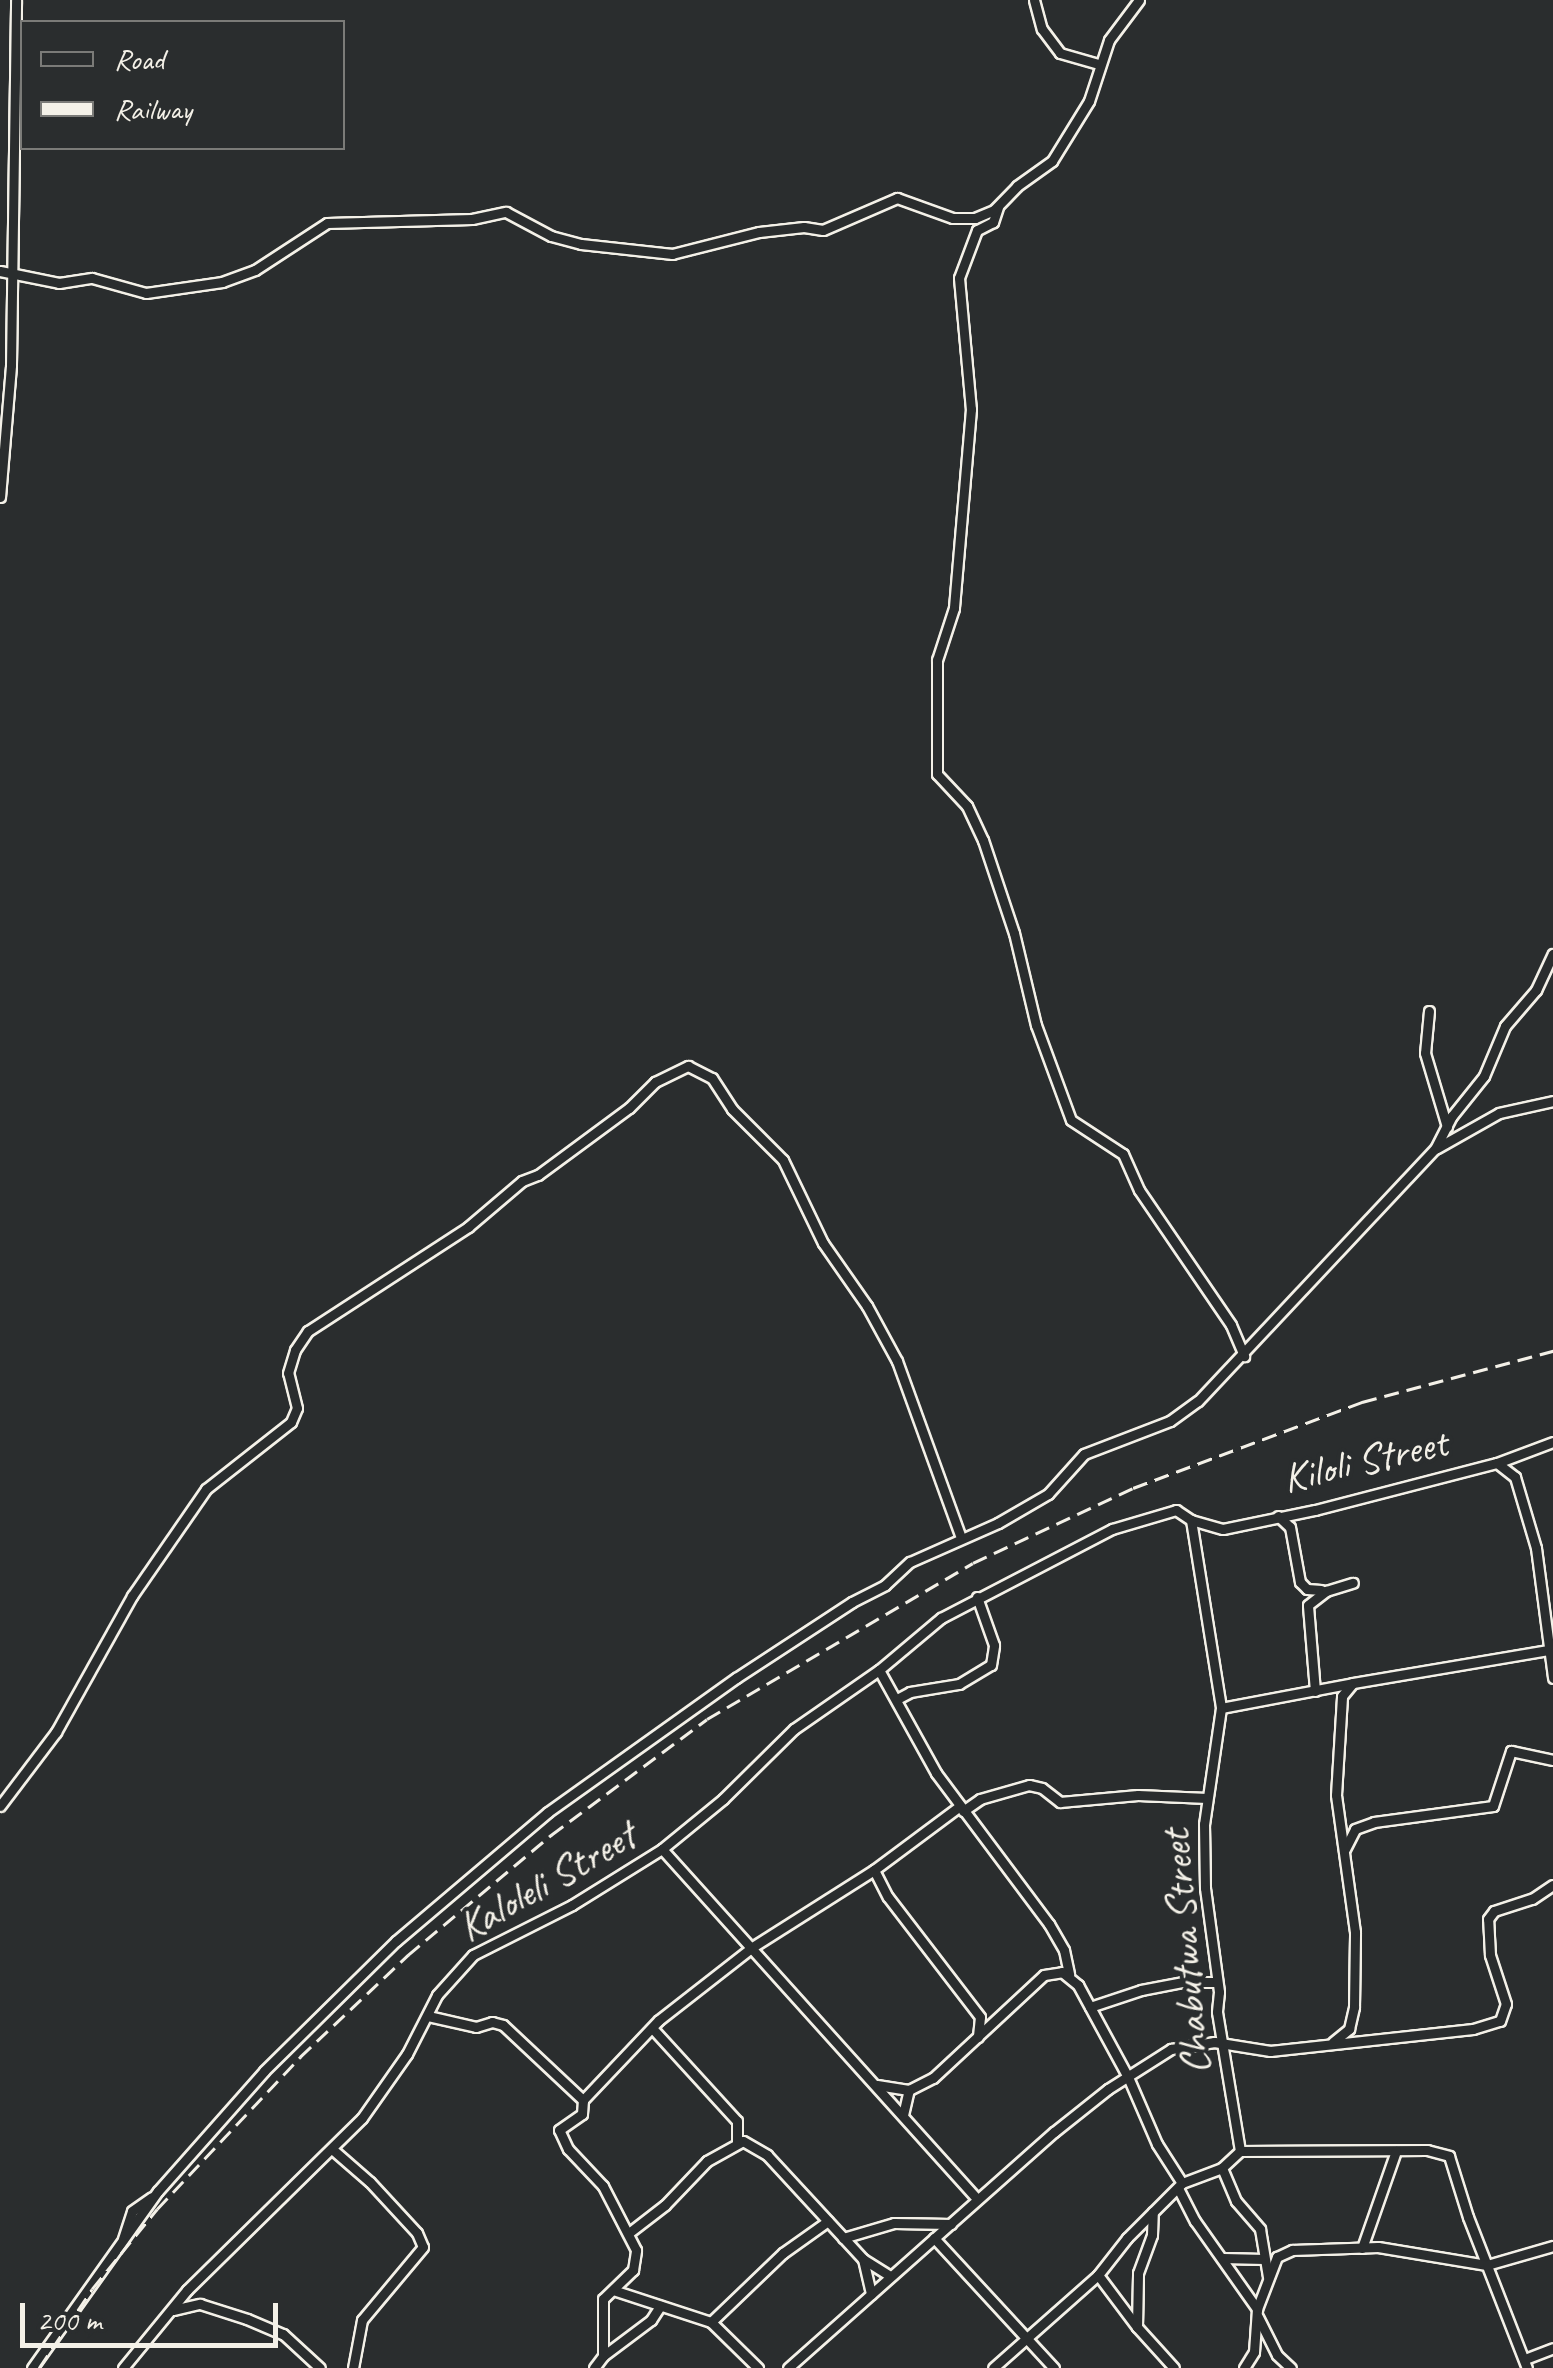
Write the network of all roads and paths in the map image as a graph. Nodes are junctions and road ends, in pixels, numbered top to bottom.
1 (16, 0) edge
2 (1034, 0) edge
3 (1139, 0) edge
4 (1098, 64) junction
5 (999, 205) junction
6 (0, 271) edge
7 (14, 273) junction
8 (0, 498) edge
9 (1553, 954) edge
10 (1430, 1011) dead end
11 (1553, 1101) edge
12 (1447, 1127) junction
13 (1436, 1149) junction
14 (1244, 1356) junction
15 (1553, 1442) edge
16 (1497, 1463) junction
17 (1278, 1516) junction
18 (1191, 1520) junction
19 (961, 1538) junction
20 (1353, 1583) dead end
21 (1326, 1590) junction
22 (977, 1596) junction
23 (1548, 1650) junction
24 (879, 1670) junction
25 (1553, 1678) edge
26 (1353, 1682) junction
27 (1315, 1690) junction
28 (898, 1699) junction
29 (1221, 1708) junction
30 (1553, 1760) edge
31 (1207, 1798) junction
32 (0, 1806) edge
33 (962, 1808) junction
34 (662, 1849) junction
35 (1344, 1852) junction
36 (874, 1870) junction
37 (1553, 1886) edge
38 (751, 1948) junction
39 (1068, 1974) junction
40 (1216, 1982) junction
41 (1090, 2006) junction
42 (428, 2016) junction
43 (980, 2017) junction
44 (1001, 2018) junction
45 (652, 2028) junction
46 (978, 2037) junction
47 (1225, 2044) junction
48 (1328, 2045) junction
49 (1128, 2077) junction
50 (875, 2084) junction
51 (908, 2090) junction
52 (583, 2100) junction
53 (903, 2115) junction
54 (738, 2142) junction
55 (332, 2149) junction
56 (1240, 2151) junction
57 (1396, 2152) junction
58 (1222, 2168) junction
59 (1180, 2186) junction
60 (976, 2198) junction
61 (1153, 2212) junction
62 (828, 2221) junction
63 (952, 2224) junction
64 (630, 2232) junction
65 (843, 2238) junction
66 (934, 2238) junction
67 (1553, 2246) edge
68 (1362, 2248) junction
69 (1223, 2258) junction
70 (863, 2259) junction
71 (1264, 2259) junction
72 (1487, 2265) junction
73 (1098, 2275) junction
74 (890, 2276) junction
75 (1270, 2279) junction
76 (613, 2290) junction
77 (871, 2294) junction
78 (660, 2306) junction
79 (171, 2310) junction
80 (1257, 2312) junction
81 (711, 2322) junction
82 (1136, 2328) junction
83 (1025, 2338) junction
84 (1553, 2348) edge
85 (603, 2356) junction
86 (1526, 2364) edge
87 (32, 2368) edge
88 (123, 2368) edge
89 (320, 2368) edge
90 (353, 2368) edge
91 (594, 2368) edge
92 (758, 2368) edge
93 (788, 2368) edge
94 (993, 2368) edge
95 (1054, 2368) edge
96 (1174, 2368) edge
97 (1244, 2368) edge
98 (1291, 2368) edge

1 - 7 street
2 - 4 street
3 - 4 street
4 - 5 street
5 - 7 street
5 - 14 street
6 - 7 street
7 - 8 street
9 - 12 street
10 - 12 street
11 - 13 street
12 - 13 street
13 - 14 street
14 - 19 street
15 - 16 street, Kiloli Street
16 - 17 street, Kiloli Street
16 - 23 street
17 - 18 street, Kiloli Street
17 - 21 street
18 - 22 street
18 - 29 street, Chabutwa Street
19 - 32 street
19 - 87 street
20 - 21 street
21 - 27 street
22 - 24 street
22 - 28 street
23 - 25 street
23 - 26 street
24 - 28 street
24 - 34 street
26 - 27 street
26 - 35 street
27 - 29 street
28 - 33 street
29 - 31 street, Chabutwa Street
30 - 35 street
31 - 33 street
31 - 40 street, Chabutwa Street
33 - 36 street
33 - 39 street
34 - 38 street, Kaloleli Street
34 - 42 street, Kaloleli Street
35 - 48 street
36 - 38 street
36 - 43 street
37 - 48 street
38 - 45 street
38 - 50 street, Kaloleli Street
39 - 41 street
39 - 44 street
40 - 41 street
40 - 47 street, Chabutwa Street
41 - 49 street
42 - 52 street
42 - 55 street, Kaloleli Street
43 - 44 street
43 - 46 street
44 - 46 street
45 - 52 street
45 - 54 street
46 - 51 street
47 - 48 street
47 - 49 street
47 - 56 street, Chabutwa Street
49 - 59 street
49 - 60 street
50 - 51 street
50 - 53 street, Kaloleli Street
51 - 53 street
52 - 64 street
53 - 60 street, Kaloleli Street
54 - 62 street
54 - 64 street
55 - 79 street, Kaloleli Street
55 - 90 street
56 - 57 street
56 - 58 street
57 - 68 street
57 - 72 street
58 - 59 street
58 - 71 street
59 - 61 street
59 - 69 street
60 - 63 street
61 - 73 street
61 - 82 street
62 - 65 street
62 - 81 street
63 - 65 street
63 - 66 street
64 - 76 street
65 - 70 street
66 - 74 street
66 - 83 street
67 - 72 street
68 - 72 street
68 - 75 street
69 - 71 street
69 - 80 street
70 - 74 street
70 - 77 street
71 - 75 street
72 - 86 street
73 - 82 street
73 - 83 street
74 - 77 street
75 - 80 street
76 - 78 street
76 - 85 street
77 - 93 street
78 - 81 street
78 - 85 street
79 - 88 street, Kaloleli Street
79 - 89 street
80 - 97 street
80 - 98 street
81 - 92 street
82 - 96 street
83 - 94 street
83 - 95 street
84 - 86 street
85 - 91 street

